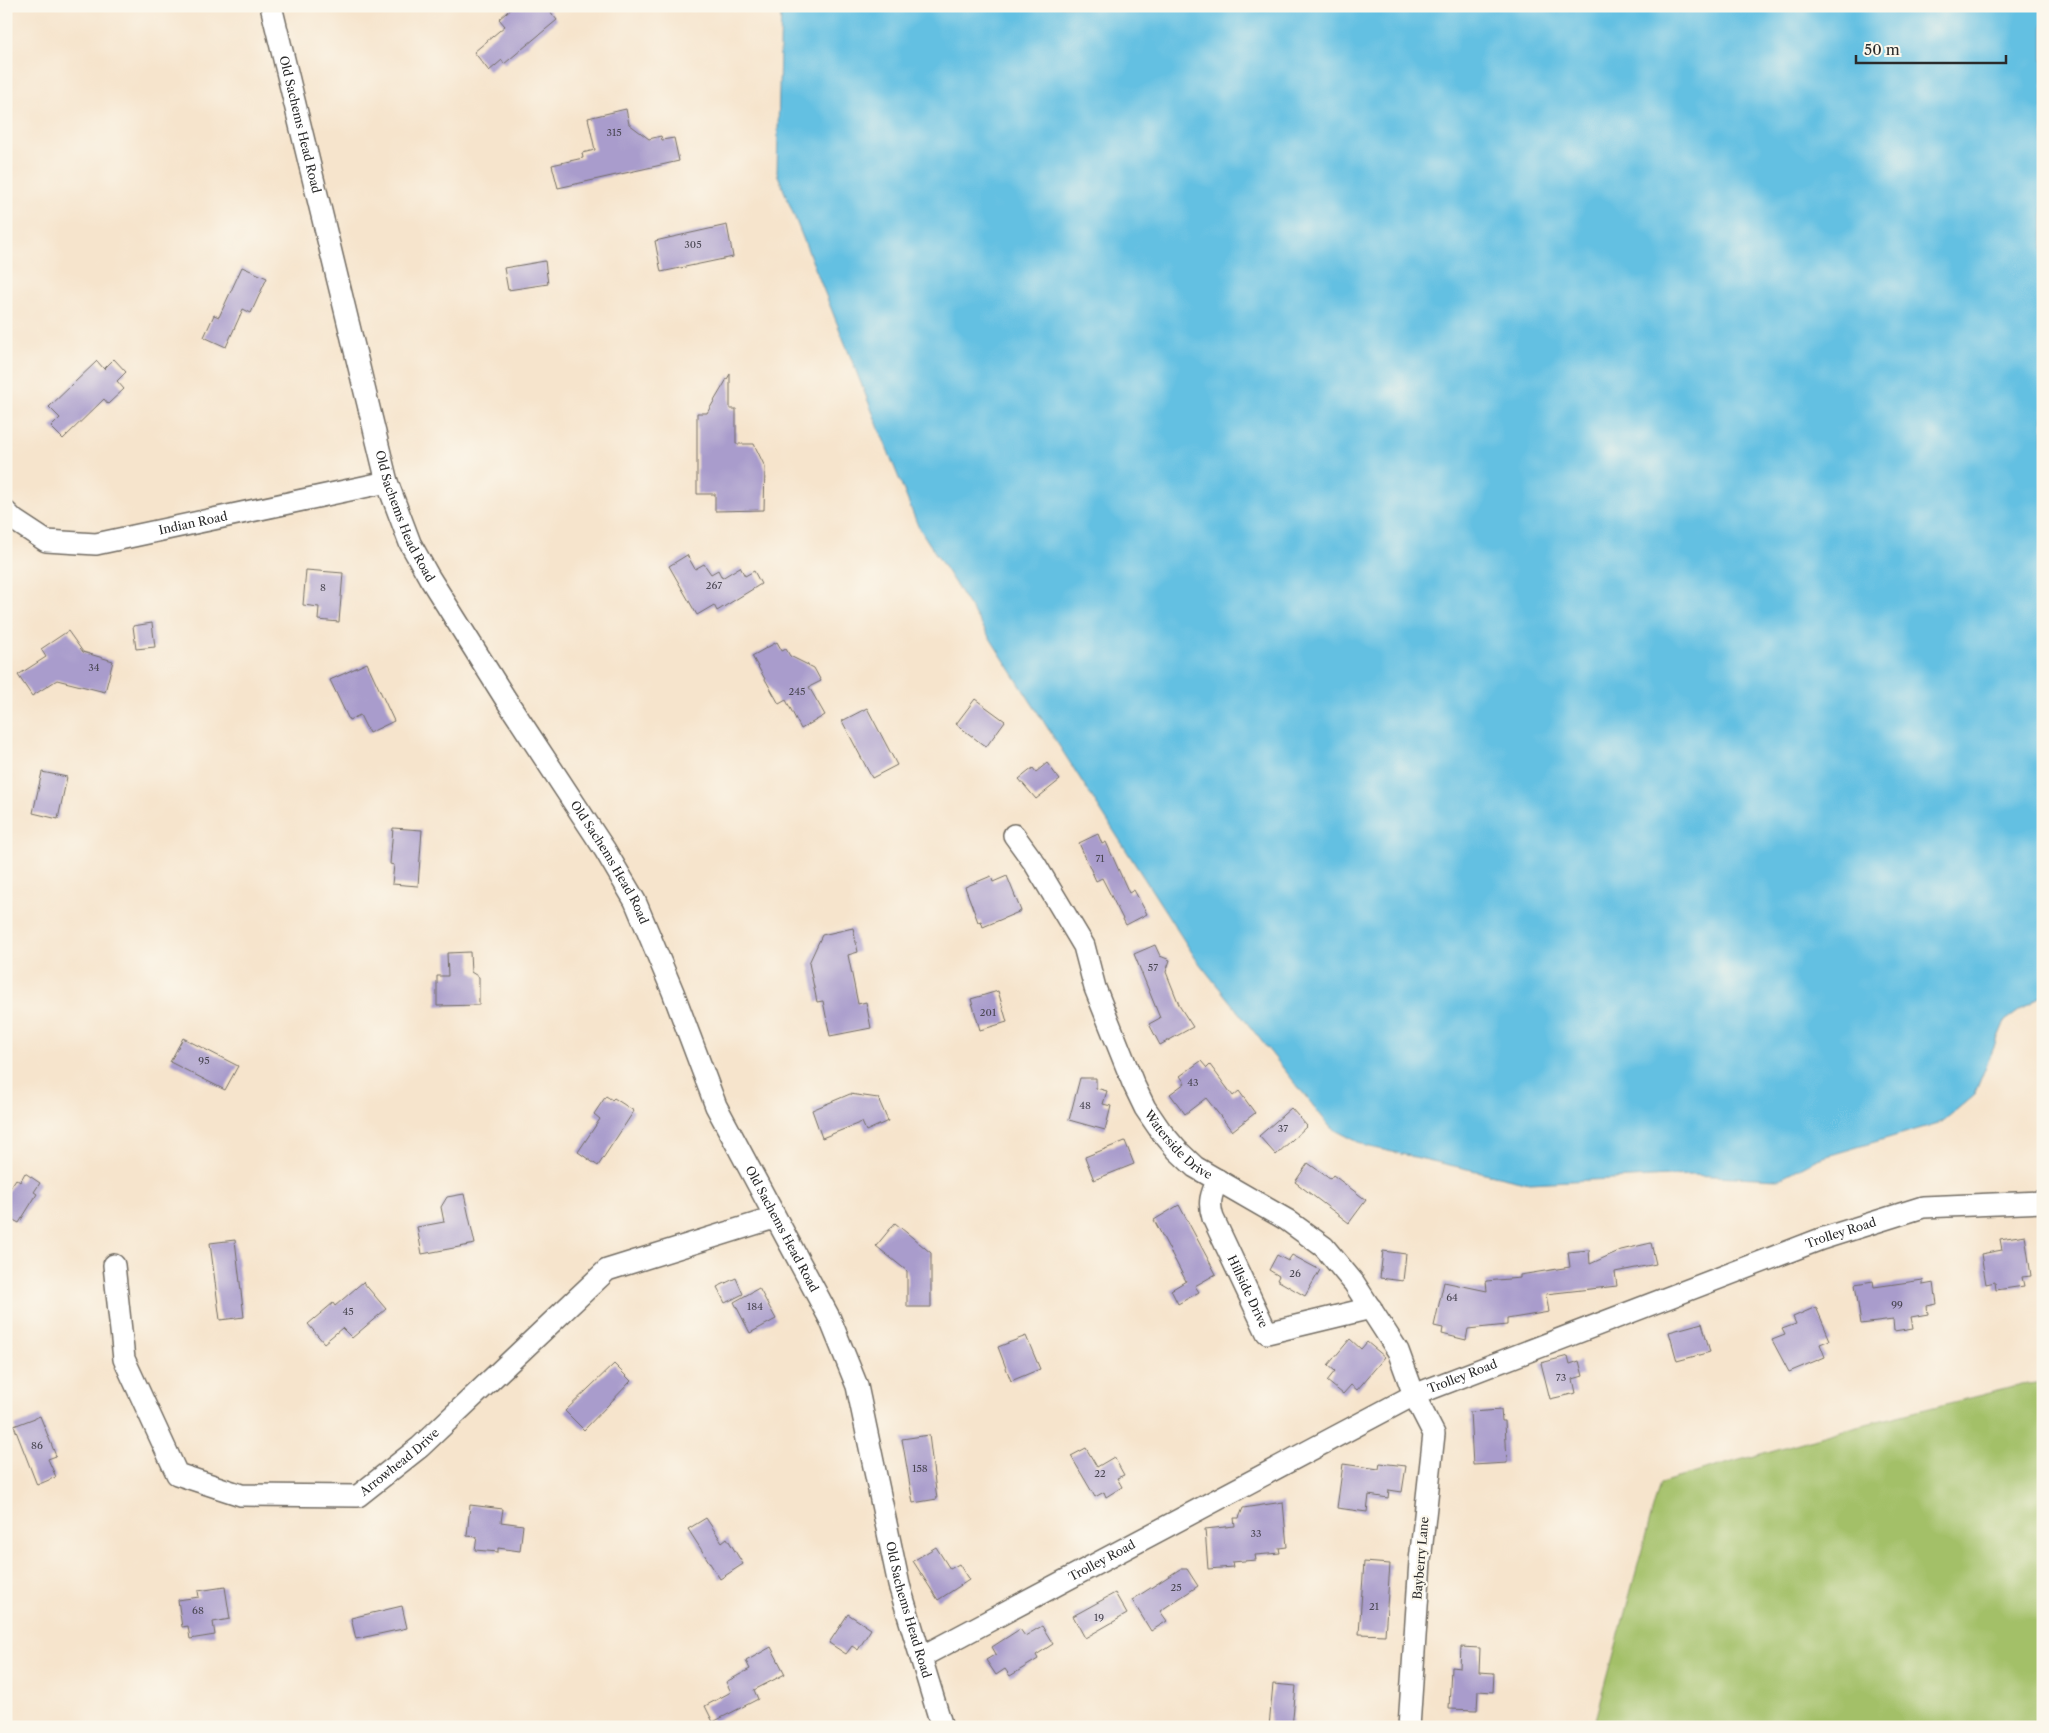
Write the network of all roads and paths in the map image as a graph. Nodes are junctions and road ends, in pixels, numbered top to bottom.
1 (271, 6) edge
2 (387, 482) junction
3 (6, 512) edge
4 (1014, 836) dead end
5 (1218, 1180) junction
6 (2043, 1202) edge
7 (774, 1218) junction
8 (114, 1265) dead end
9 (1370, 1308) junction
10 (1414, 1395) junction
11 (921, 1657) junction
12 (942, 1727) edge
13 (1409, 1727) edge

1 - 2 street, Old Sachems Head Road
2 - 3 street, Indian Road
2 - 7 street, Old Sachems Head Road
4 - 5 street, Waterside Drive
5 - 9 street, Waterside Drive
5 - 9 street, Hillside Drive
6 - 10 street, Trolley Road
7 - 8 street, Arrowhead Drive
7 - 11 street, Old Sachems Head Road
9 - 10 street, Waterside Drive
10 - 11 street, Trolley Road
10 - 13 street, Bayberry Lane
11 - 12 street, Old Sachems Head Road

